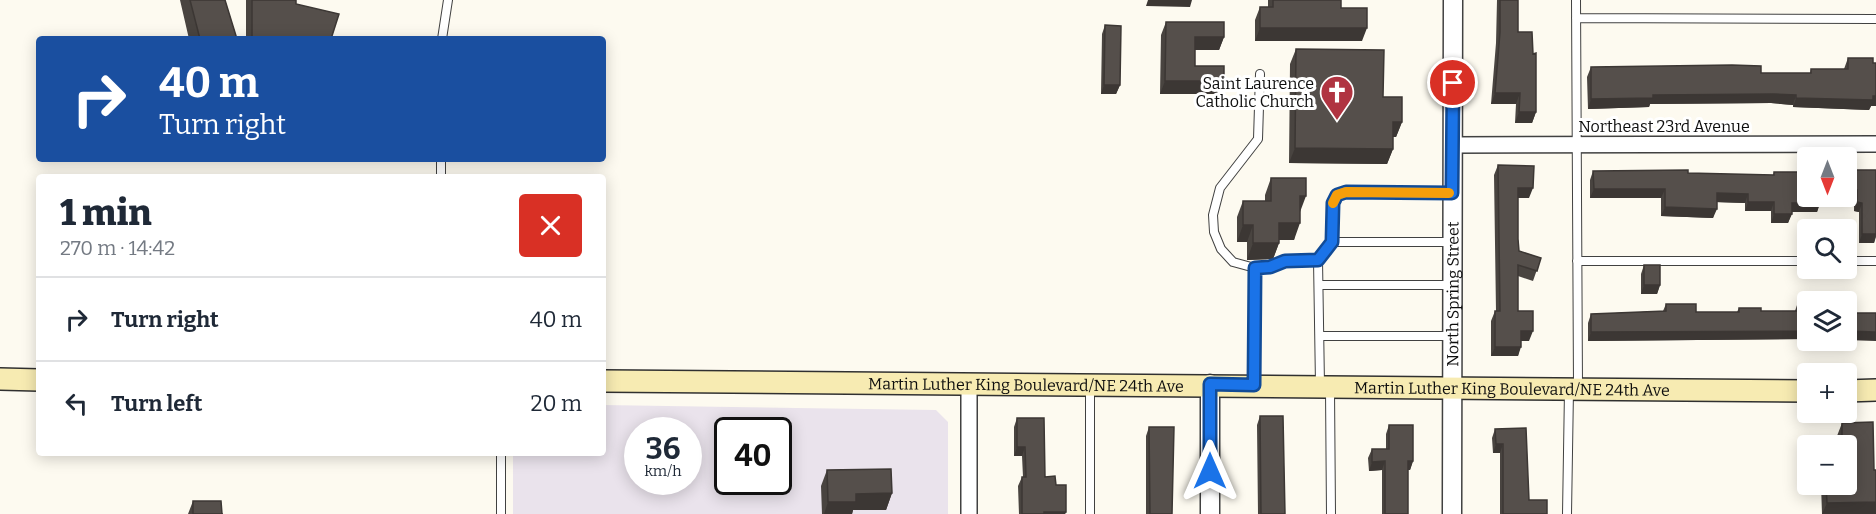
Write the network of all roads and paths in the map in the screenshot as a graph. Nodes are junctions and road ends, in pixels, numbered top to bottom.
1 (448, 0) edge
2 (1453, 0) edge
3 (1576, 0) edge
4 (1576, 18) junction
5 (1876, 19) edge
6 (442, 36) edge
7 (1260, 74) dead end
8 (1577, 144) junction
9 (1876, 144) edge
10 (1453, 145) junction
11 (1452, 193) junction
12 (1332, 242) junction
13 (1452, 242) junction
14 (1318, 260) junction
15 (1577, 261) junction
16 (1797, 261) edge
17 (1857, 261) edge
18 (1876, 261) edge
19 (1255, 268) junction
20 (1319, 285) junction
21 (1452, 285) junction
22 (1320, 336) junction
23 (1452, 336) junction
24 (0, 379) edge
25 (36, 380) edge
26 (606, 381) edge
27 (969, 382) junction
28 (1090, 383) junction
29 (1210, 384) junction
30 (1254, 385) junction
31 (1325, 385) junction
32 (1452, 387) junction
33 (1573, 389) junction
34 (1797, 390) edge
35 (1876, 390) edge
36 (1857, 391) edge
37 (501, 456) edge
38 (501, 514) edge
39 (969, 514) edge
40 (1090, 514) edge
41 (1210, 514) edge
42 (1331, 514) edge
43 (1452, 514) edge
44 (1568, 514) edge

1 - 6 lane
2 - 10 street, North Spring Street
3 - 4 lane
4 - 5 lane
4 - 8 lane
7 - 19 lane
8 - 9 street, Northeast 23rd Avenue
8 - 10 street, Northeast 23rd Avenue
8 - 15 lane
10 - 11 street, North Spring Street
11 - 12 lane
11 - 13 street, North Spring Street
12 - 13 lane
12 - 14 lane
13 - 21 street, North Spring Street
14 - 19 lane
14 - 20 lane
15 - 16 lane
15 - 33 lane
17 - 18 lane
19 - 30 lane
20 - 21 lane
20 - 22 lane
21 - 23 street, North Spring Street
22 - 23 lane
22 - 31 lane
23 - 32 street, North Spring Street
24 - 25 main road
26 - 27 main road, Martin Luther King Boulevard/NE 24th Ave
27 - 28 main road, Martin Luther King Boulevard/NE 24th Ave
27 - 39 street
28 - 29 main road, Martin Luther King Boulevard/NE 24th Ave
28 - 40 lane
29 - 30 main road, Martin Luther King Boulevard/NE 24th Ave
29 - 41 street
30 - 31 main road, Martin Luther King Boulevard/NE 24th Ave
31 - 32 main road, Martin Luther King Boulevard/NE 24th Ave
31 - 42 lane
32 - 33 main road, Martin Luther King Boulevard/NE 24th Ave
32 - 43 street, North Spring Street
33 - 34 main road, Martin Luther King Boulevard/NE 24th Ave
33 - 44 lane
35 - 36 main road
37 - 38 lane

